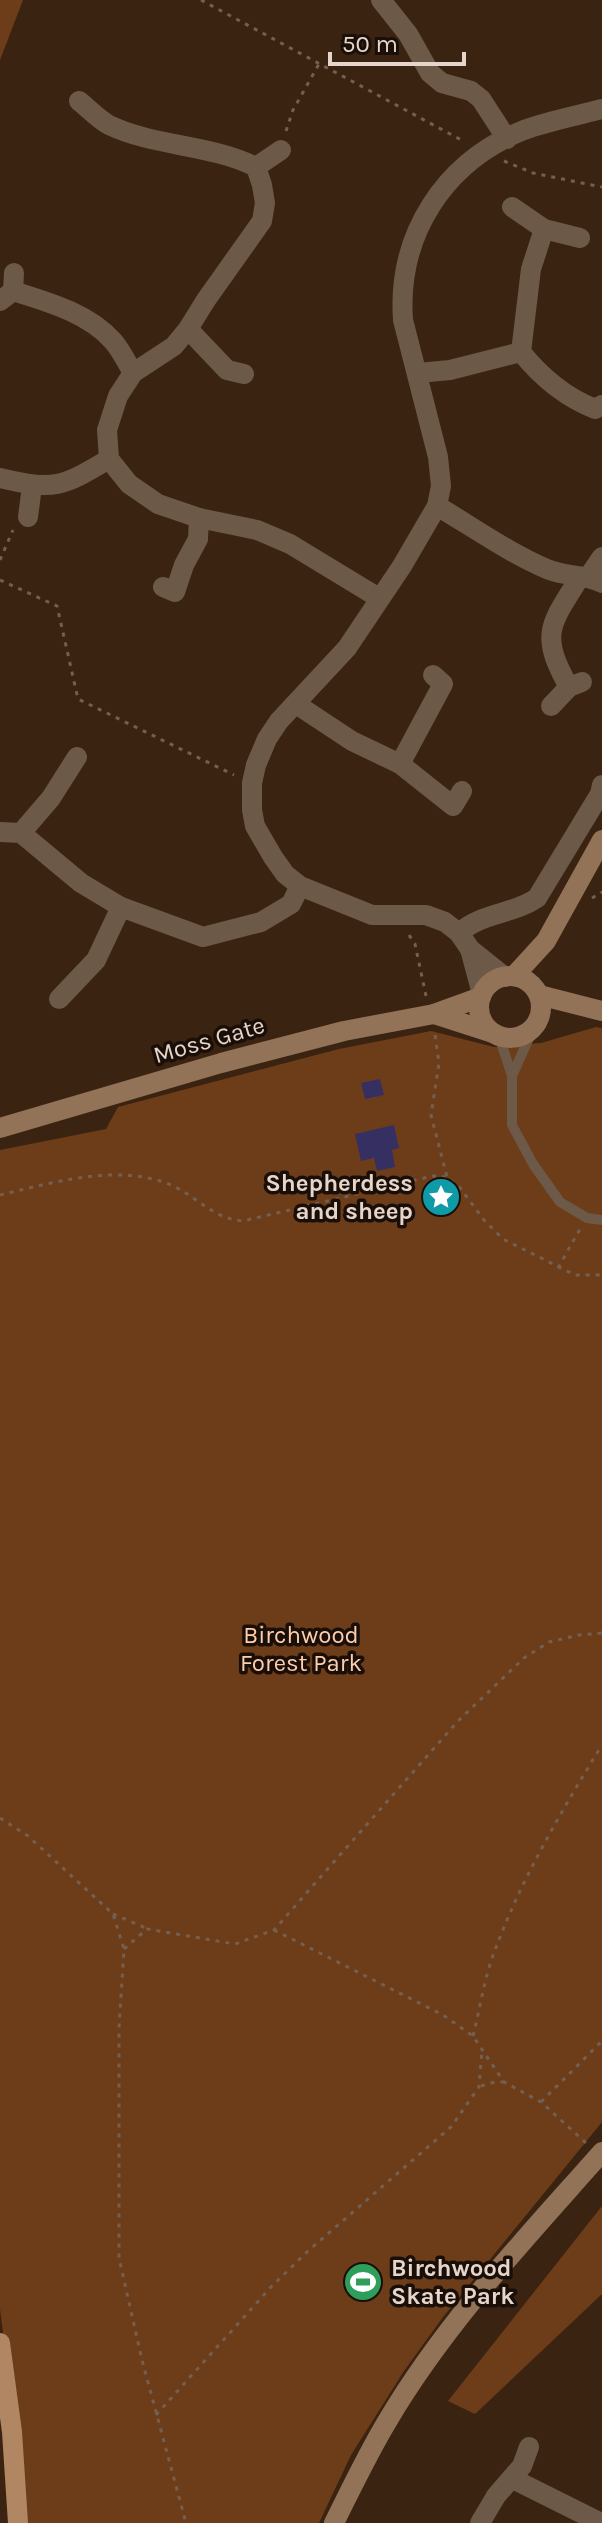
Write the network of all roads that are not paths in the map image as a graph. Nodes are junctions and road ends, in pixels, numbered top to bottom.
1 (381, 0) edge
2 (78, 99) dead end
3 (602, 109) edge
4 (507, 139) junction
5 (281, 150) road end
6 (256, 167) junction
7 (512, 207) dead end
8 (544, 229) junction
9 (580, 238) dead end
10 (9, 289) edge
11 (188, 329) junction
12 (521, 352) junction
13 (133, 373) junction
14 (418, 373) junction
15 (244, 374) dead end
16 (599, 411) edge
17 (109, 459) junction
18 (0, 478) edge
19 (32, 486) junction
20 (437, 506) junction
21 (28, 517) road end
22 (199, 518) junction
23 (602, 557) edge
24 (590, 578) edge
25 (163, 587) dead end
26 (379, 598) junction
27 (433, 675) dead end
28 (296, 704) junction
29 (551, 706) dead end
30 (77, 757) dead end
31 (400, 764) junction
32 (602, 769) edge
33 (602, 785) edge
34 (462, 791) dead end
35 (0, 832) edge
36 (21, 833) junction
37 (602, 840) edge
38 (300, 886) junction
39 (121, 907) junction
40 (464, 941) junction
41 (546, 941) junction
42 (509, 976) junction
43 (537, 992) junction
44 (482, 996) junction
45 (59, 999) dead end
46 (596, 1010) edge
47 (431, 1014) junction
48 (535, 1026) junction
49 (496, 1034) junction
50 (512, 1076) junction
51 (0, 1128) edge
52 (602, 1220) edge
53 (594, 2148) edge
54 (0, 2343) edge
55 (529, 2447) dead end
56 (513, 2479) junction
57 (18, 2523) edge
58 (334, 2523) edge
59 (480, 2523) edge
60 (601, 2523) edge

1 - 4 street
2 - 6 street
3 - 4 street
4 - 14 street
5 - 6 street
6 - 11 street
7 - 8 street
8 - 9 street
8 - 12 street
10 - 13 street
11 - 13 street
11 - 15 street
12 - 14 street
12 - 16 street
13 - 17 street
14 - 20 street
17 - 19 street
17 - 22 street
18 - 19 street
19 - 21 street
20 - 24 street
20 - 26 street
22 - 25 street
22 - 26 street
23 - 24 street
24 - 29 street
26 - 28 street
27 - 31 street
28 - 31 street
28 - 38 street
30 - 36 street
31 - 34 street
32 - 33 street
33 - 40 street
35 - 36 street
36 - 39 street
37 - 41 street
38 - 39 street
38 - 40 street
39 - 45 street
40 - 42 street
40 - 44 street
41 - 42 street
41 - 43 street
42 - 43 street, Moss Gate
42 - 44 street, Moss Gate
43 - 46 street, Moss Gate
43 - 48 street
44 - 47 street, Moss Gate
44 - 49 street
46 - 48 street, Moss Gate
47 - 49 street, Moss Gate
47 - 51 street, Moss Gate
48 - 49 street, Moss Gate
48 - 50 lane
49 - 50 lane
50 - 52 lane
53 - 58 street
54 - 57 main road
55 - 56 street
56 - 59 street
56 - 60 street

